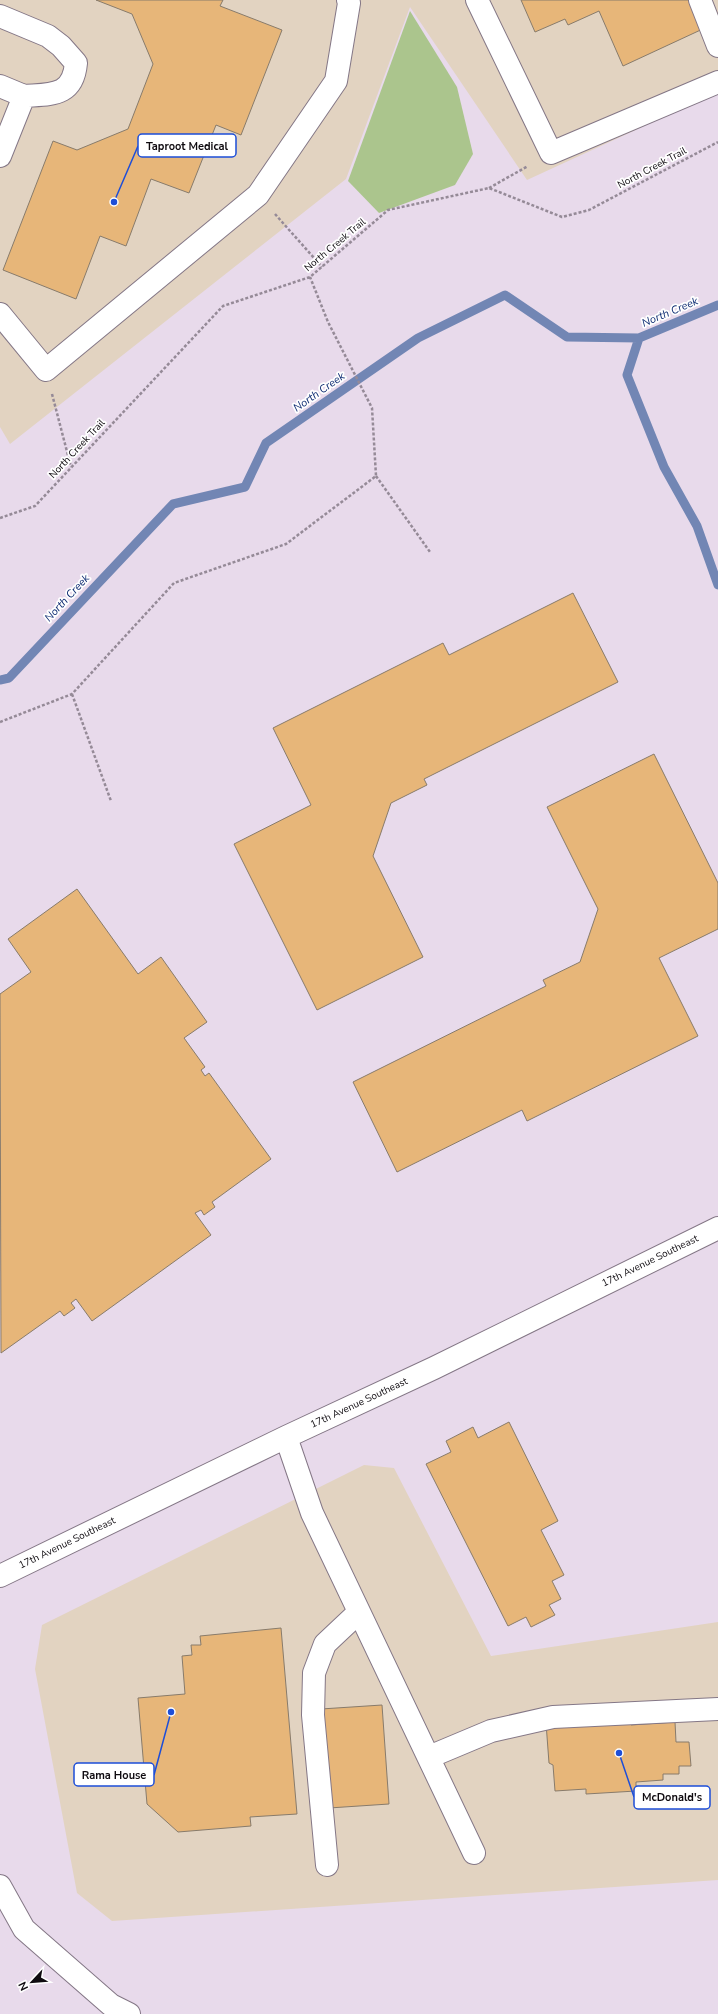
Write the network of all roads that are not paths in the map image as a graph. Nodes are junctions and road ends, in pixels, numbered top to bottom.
1 (348, 0) edge
2 (477, 0) edge
3 (700, 0) edge
4 (0, 16) edge
5 (718, 46) edge
6 (718, 82) edge
7 (0, 86) edge
8 (24, 96) junction
9 (0, 156) edge
10 (0, 314) edge
11 (718, 1228) edge
12 (286, 1437) junction
13 (0, 1576) edge
14 (359, 1612) junction
15 (718, 1709) edge
16 (429, 1757) junction
17 (474, 1853) dead end
18 (327, 1865) dead end
19 (0, 1886) edge
20 (129, 2014) edge

1 - 10 street
2 - 6 street
3 - 5 street
4 - 8 street
7 - 8 street
8 - 9 street
11 - 12 street, 17th Avenue Southeast
12 - 13 street, 17th Avenue Southeast
12 - 14 street
14 - 16 street
14 - 18 street
15 - 16 street
16 - 17 street
19 - 20 street

